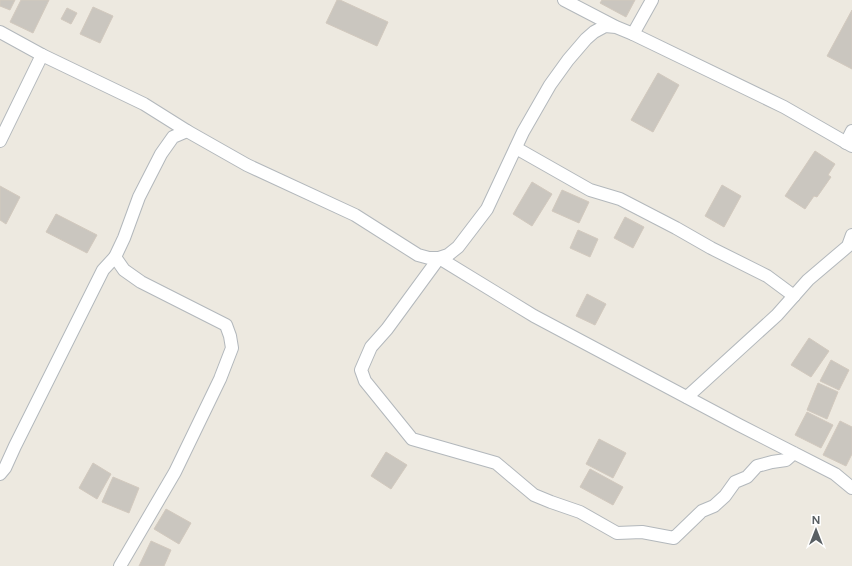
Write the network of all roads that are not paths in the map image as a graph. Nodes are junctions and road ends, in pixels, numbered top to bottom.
1 (564, 0) edge
2 (652, 0) edge
3 (616, 27) junction
4 (0, 32) edge
5 (633, 34) junction
6 (42, 54) junction
7 (187, 131) junction
8 (852, 131) edge
9 (0, 141) edge
10 (849, 144) edge
11 (516, 148) junction
12 (852, 235) edge
13 (115, 257) junction
14 (439, 258) junction
15 (794, 296) junction
16 (687, 397) junction
17 (794, 454) junction
18 (0, 474) edge
19 (852, 488) edge
20 (120, 566) edge

1 - 3 street
2 - 5 street
3 - 5 street
3 - 11 street
4 - 6 street
5 - 10 street
6 - 7 street
6 - 9 street
7 - 13 street
7 - 14 street
8 - 10 street
11 - 14 street
11 - 15 street
12 - 15 street
13 - 18 street
13 - 20 street
14 - 16 street
14 - 17 street
15 - 16 street
16 - 17 street
17 - 19 street

